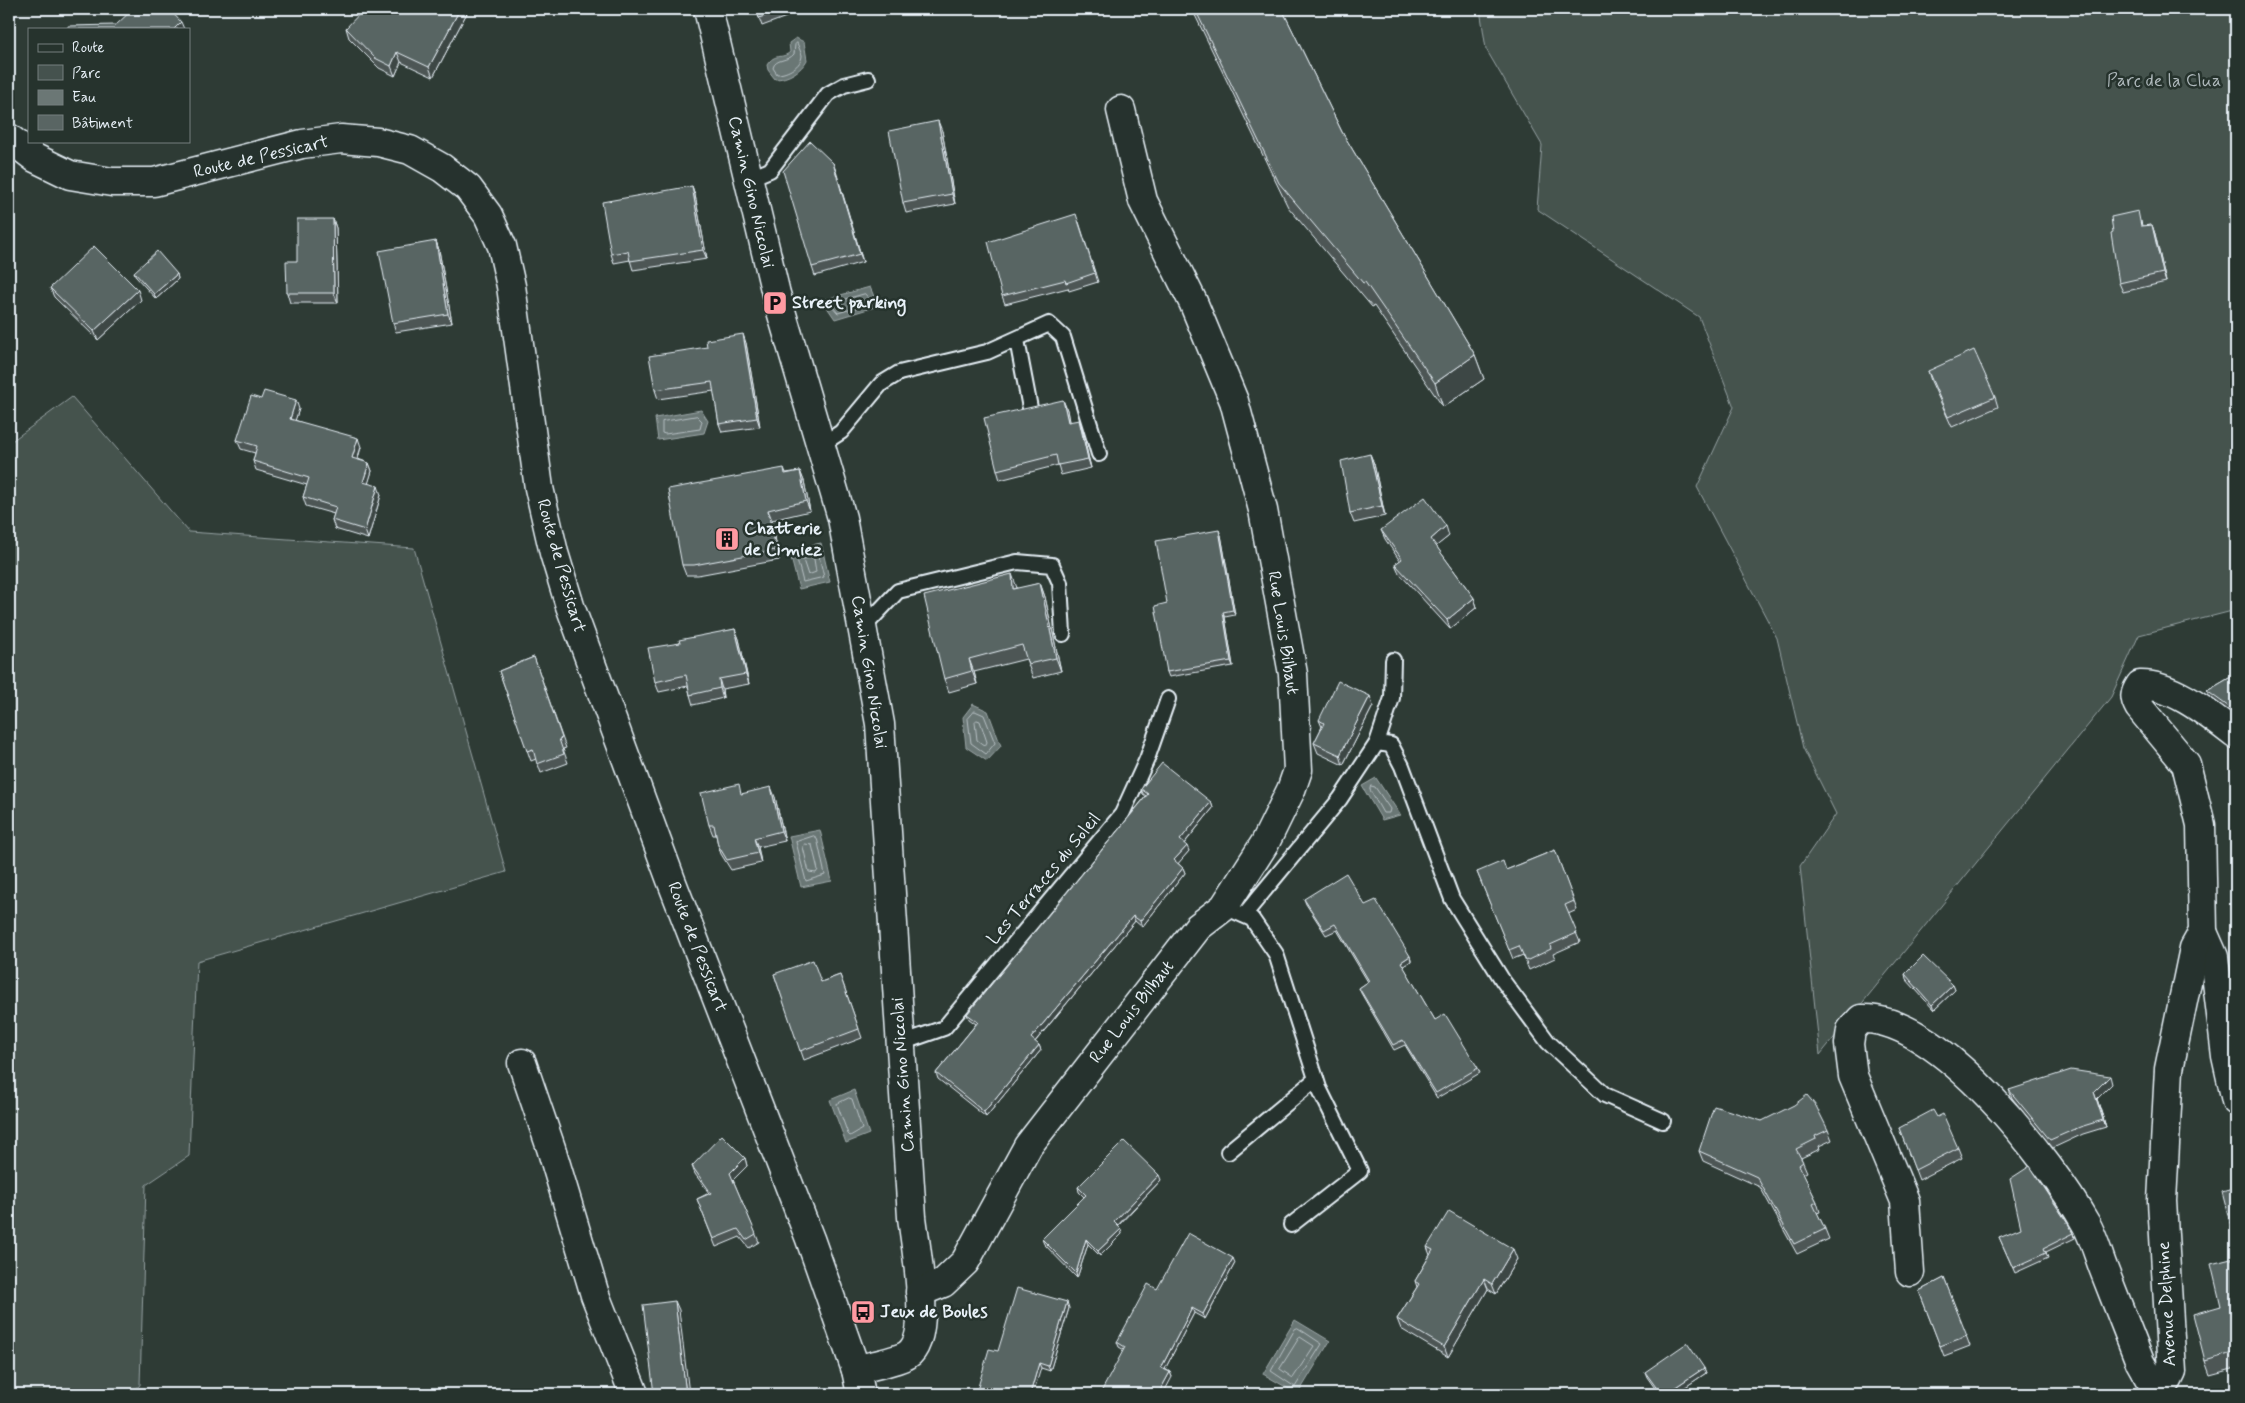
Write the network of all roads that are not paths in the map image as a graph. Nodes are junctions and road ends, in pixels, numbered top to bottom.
1 (708, 9) edge
2 (868, 78) dead end
3 (1121, 110) dead end
4 (9, 138) edge
5 (748, 180) junction
6 (1017, 340) junction
7 (1030, 408) edge
8 (821, 445) junction
9 (1099, 454) dead end
10 (863, 628) junction
11 (1063, 634) dead end
12 (1393, 660) dead end
13 (1168, 700) dead end
14 (2236, 735) edge
15 (1377, 744) junction
16 (1234, 911) junction
17 (2203, 932) junction
18 (901, 1043) junction
19 (522, 1063) dead end
20 (1316, 1079) junction
21 (2236, 1101) edge
22 (1663, 1122) dead end
23 (1228, 1152) dead end
24 (1290, 1225) dead end
25 (1910, 1272) dead end
26 (920, 1292) junction
27 (859, 1382) edge
28 (634, 1394) edge

1 - 5 street, Camin Gino Niccolai
2 - 5 lane
3 - 16 street, Rue Louis Bilbaut
4 - 27 street, Route de Pessicart
5 - 8 street, Camin Gino Niccolai
6 - 7 lane
6 - 8 lane
6 - 9 lane
8 - 10 street, Camin Gino Niccolai
10 - 11 lane
10 - 18 street, Camin Gino Niccolai
12 - 15 lane
13 - 18 lane, Les Terraces du Soleil
14 - 17 street, Avenue Delphine
15 - 16 lane
15 - 22 lane
16 - 20 lane
16 - 26 street, Rue Louis Bilbaut
17 - 21 street
17 - 25 street, Avenue Delphine
18 - 26 street, Camin Gino Niccolai
19 - 28 street
20 - 23 lane
20 - 24 lane
26 - 27 street, Camin Gino Niccolai

